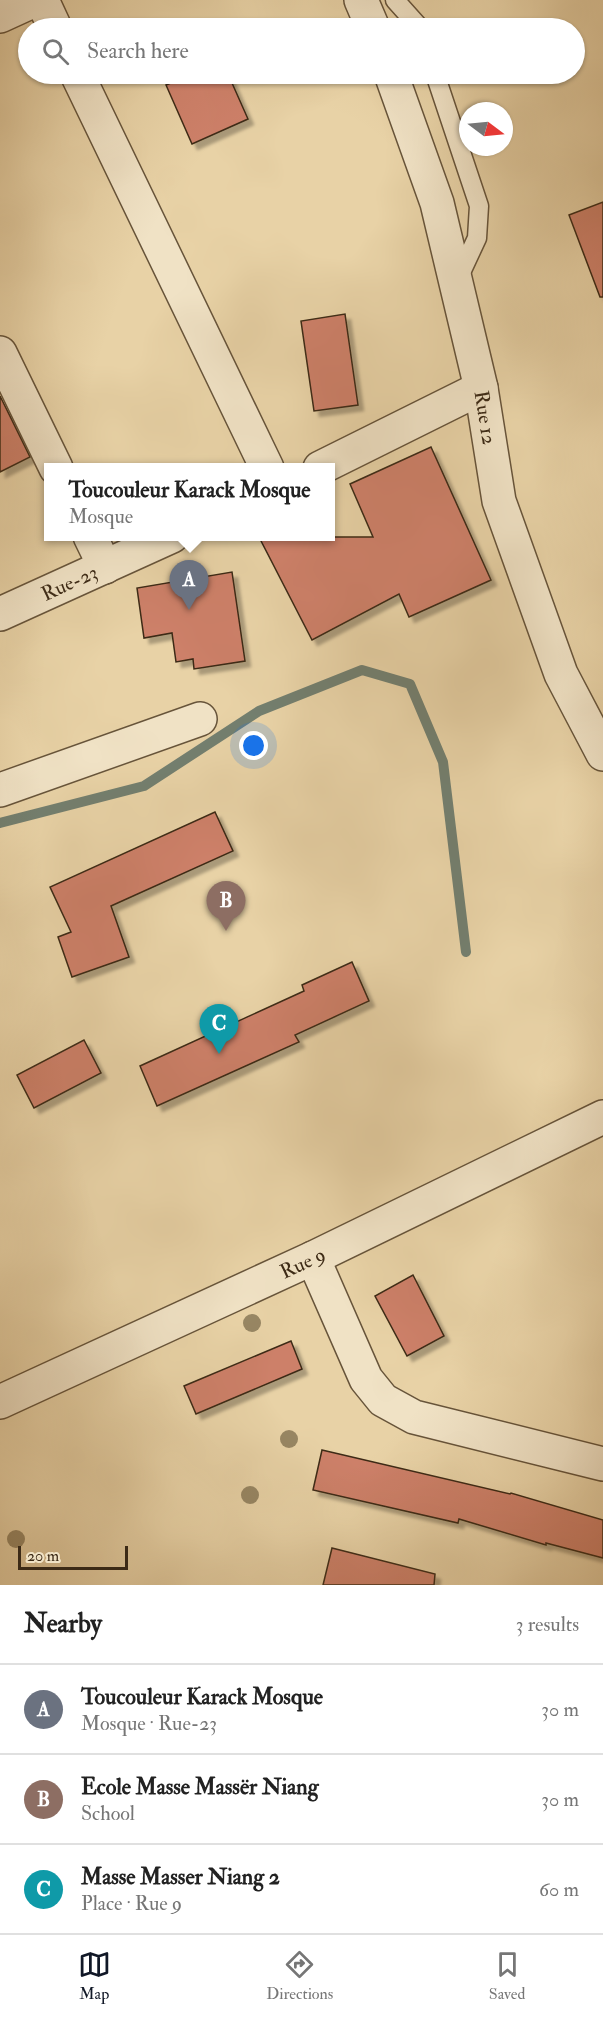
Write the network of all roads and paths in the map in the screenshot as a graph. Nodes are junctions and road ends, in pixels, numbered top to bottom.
1 (35, 0) edge
2 (42, 0) edge
3 (361, 0) edge
4 (395, 0) edge
5 (0, 16) edge
6 (50, 18) edge
7 (369, 18) edge
8 (411, 18) edge
9 (82, 84) edge
10 (395, 84) edge
11 (438, 84) edge
12 (455, 285) junction
13 (0, 353) edge
14 (481, 388) junction
15 (54, 463) edge
16 (265, 463) edge
17 (330, 463) edge
18 (92, 541) edge
19 (163, 541) edge
20 (105, 567) junction
21 (0, 614) edge
22 (200, 719) dead end
23 (603, 753) edge
24 (0, 790) edge
25 (603, 1117) edge
26 (313, 1258) junction
27 (0, 1402) edge
28 (603, 1464) edge

1 - 5 street
2 - 6 street
3 - 7 street
4 - 8 lane
9 - 16 street
10 - 12 street, Rue 12
11 - 12 lane
12 - 14 street, Rue 12
13 - 15 street
14 - 17 street
14 - 23 street, Rue 12
18 - 20 street
19 - 20 street, Rue-23
20 - 21 street, Rue-23
22 - 24 street
25 - 26 street, Rue 9
26 - 27 street, Rue 9
26 - 28 street

